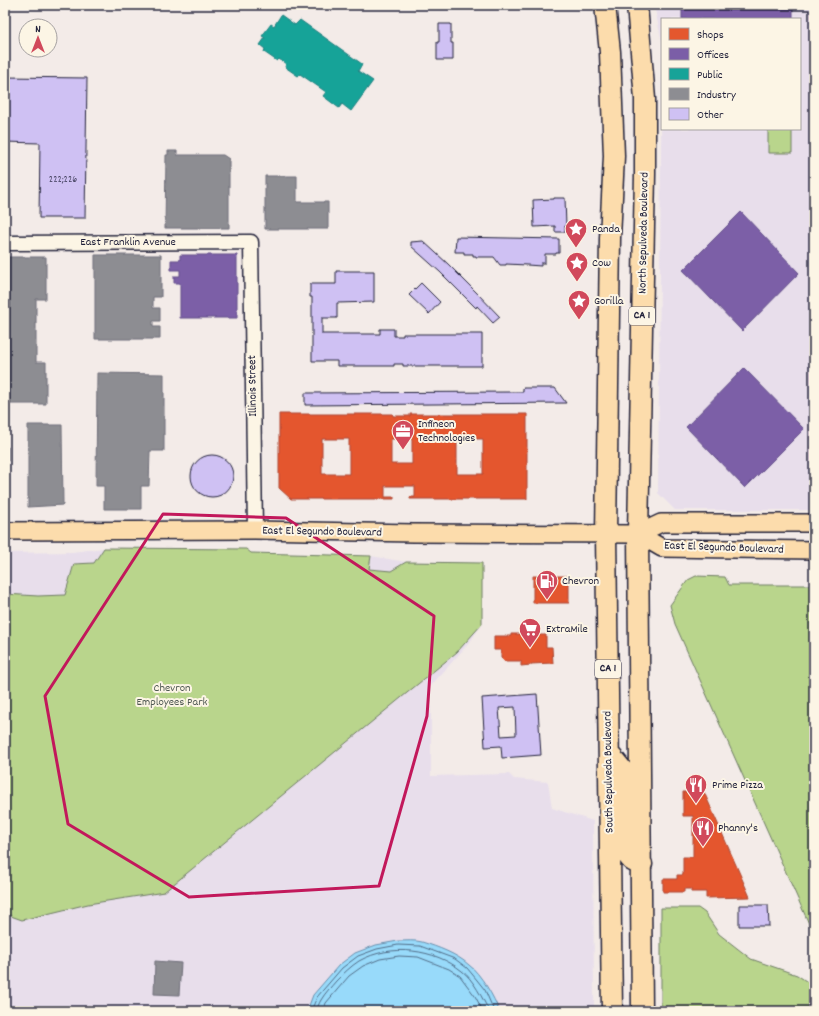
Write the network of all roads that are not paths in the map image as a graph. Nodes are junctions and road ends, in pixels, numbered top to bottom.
1 (605, 5) edge
2 (638, 5) edge
3 (251, 242) joint
4 (5, 243) edge
5 (814, 523) edge
6 (255, 530) junction
7 (5, 531) edge
8 (606, 534) junction
9 (638, 534) junction
10 (814, 550) edge
11 (609, 752) junction
12 (642, 864) junction
13 (612, 1011) edge
14 (642, 1011) edge

1 - 8 highway, CA 1
2 - 9 highway, North Sepulveda Boulevard / CA 1
3 - 4 street, East Franklin Avenue
3 - 6 street, Illinois Street
5 - 9 main road, East El Segundo Boulevard
6 - 7 main road, East El Segundo Boulevard
6 - 8 main road, East El Segundo Boulevard
8 - 9 main road, East El Segundo Boulevard
8 - 11 highway, South Sepulveda Boulevard / CA 1
9 - 10 main road, East El Segundo Boulevard
9 - 12 highway, CA 1
11 - 12 highway
11 - 13 highway, South Sepulveda Boulevard / CA 1
12 - 14 highway, CA 1

